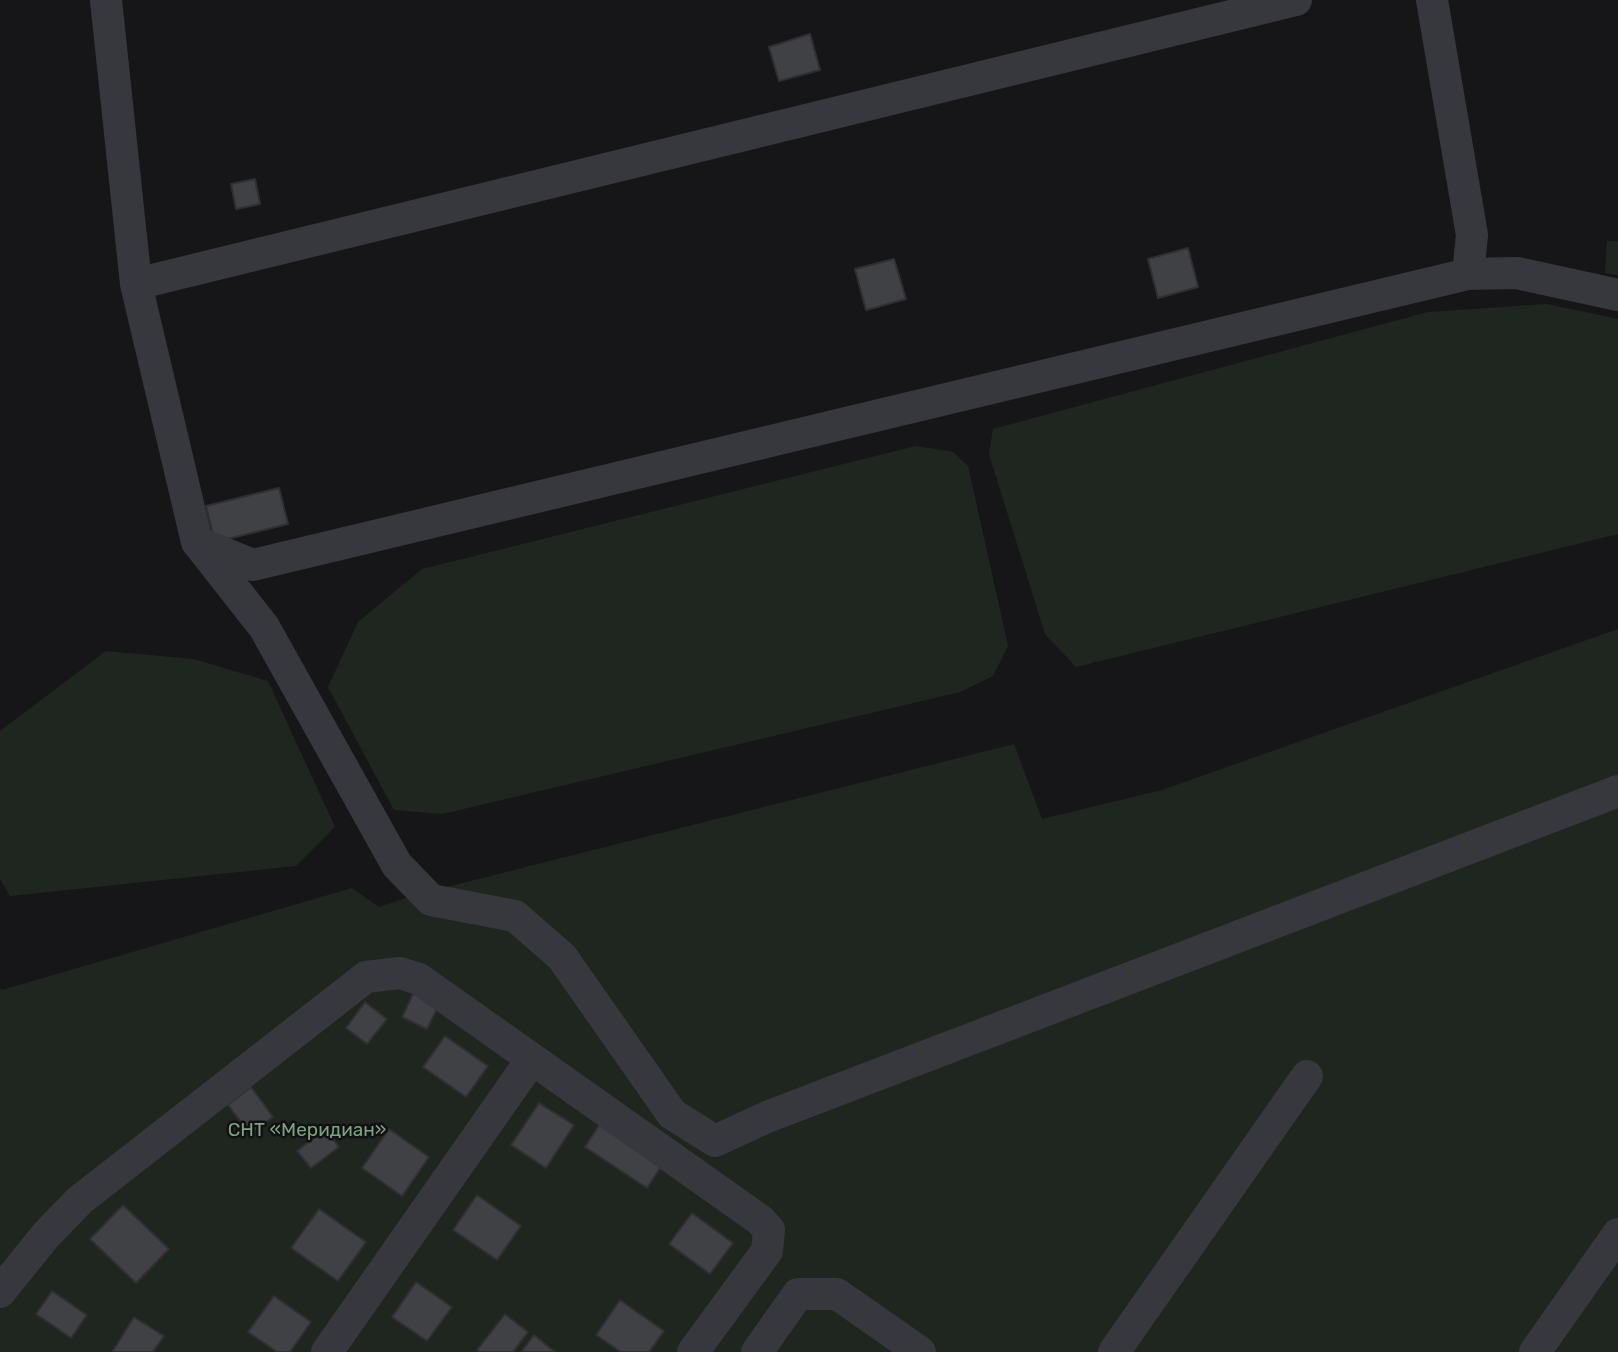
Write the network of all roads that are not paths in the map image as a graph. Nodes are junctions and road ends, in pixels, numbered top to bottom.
1 (106, 0) edge
2 (1296, 0) edge
3 (1432, 0) edge
4 (1468, 274) junction
5 (136, 284) junction
6 (1618, 295) edge
7 (197, 541) junction
8 (1618, 791) edge
9 (532, 1059) junction
10 (1307, 1076) dead end
11 (1618, 1234) edge
12 (0, 1292) edge
13 (327, 1352) edge
14 (693, 1352) edge
15 (757, 1352) edge
16 (920, 1352) edge
17 (1114, 1352) edge
18 (1535, 1352) edge

1 - 5 street
2 - 5 street
3 - 4 street
4 - 6 street
4 - 7 street
5 - 7 street
7 - 8 street
9 - 12 street
9 - 13 street
9 - 14 street
10 - 17 street
11 - 18 street
15 - 16 street

